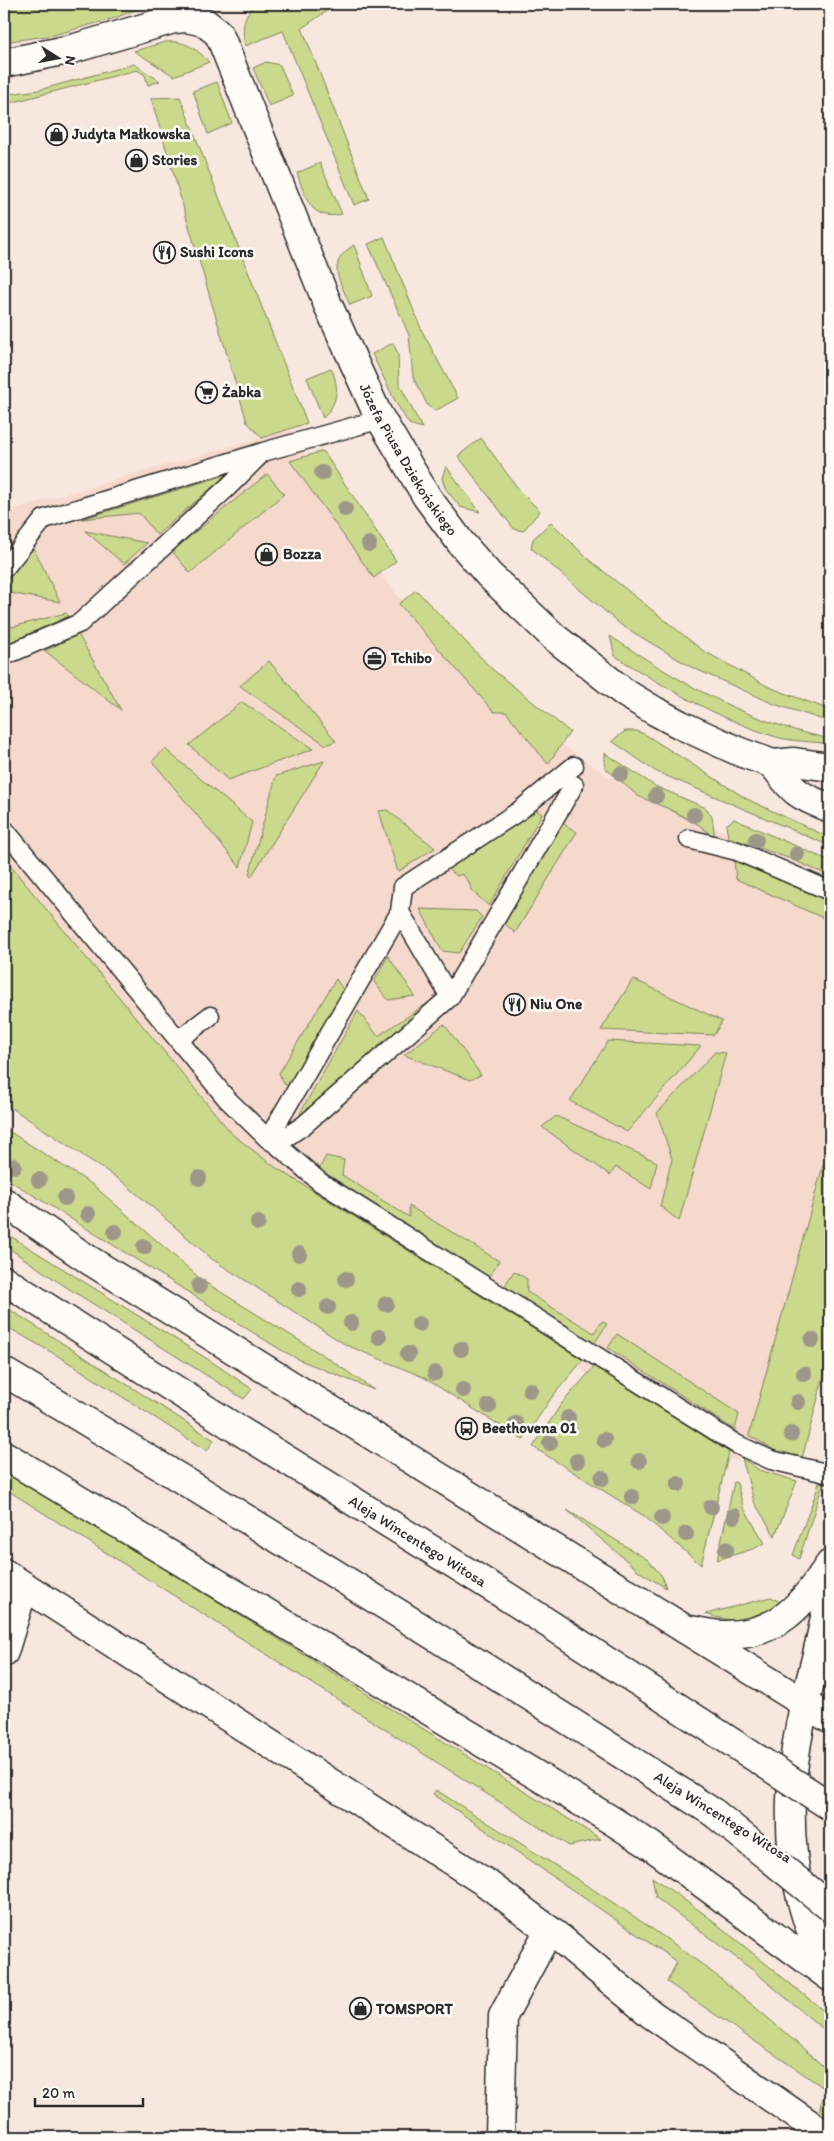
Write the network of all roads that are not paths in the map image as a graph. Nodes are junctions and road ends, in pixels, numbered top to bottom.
1 (4, 62) edge
2 (381, 419) junction
3 (263, 452) junction
4 (4, 569) edge
5 (4, 656) edge
6 (773, 764) junction
7 (574, 766) dead end
8 (830, 768) edge
9 (574, 785) dead end
10 (830, 808) edge
11 (4, 829) edge
12 (689, 839) dead end
13 (830, 891) edge
14 (400, 912) junction
15 (450, 997) junction
16 (210, 1016) dead end
17 (178, 1040) junction
18 (272, 1142) junction
19 (4, 1202) edge
20 (4, 1280) edge
21 (4, 1372) edge
22 (4, 1455) edge
23 (830, 1474) edge
24 (830, 1564) edge
25 (14, 1579) edge
26 (830, 1582) edge
27 (685, 1629) junction
28 (4, 1652) edge
29 (805, 1704) junction
30 (830, 1719) edge
31 (830, 1806) edge
32 (714, 1813) junction
33 (830, 1883) edge
34 (830, 1907) edge
35 (549, 1930) junction
36 (830, 1968) edge
37 (830, 1977) edge
38 (500, 2137) edge
39 (828, 2137) edge

1 - 2 main road, Józefa Piusa Dziekońskiego
2 - 3 lane
2 - 6 main road, Józefa Piusa Dziekońskiego
3 - 4 lane
3 - 5 lane
6 - 8 main road, Józefa Piusa Dziekońskiego
6 - 10 main road
7 - 14 lane
9 - 15 lane
11 - 17 lane
12 - 13 lane
14 - 15 lane
14 - 18 lane
15 - 18 lane
16 - 17 lane
17 - 18 lane
18 - 23 lane
19 - 27 main road
20 - 31 main road, Aleja Wincentego Witosa, bridge
21 - 32 main road, Aleja Wincentego Witosa
22 - 37 main road
24 - 27 main road
25 - 28 main road
25 - 35 main road
26 - 29 main road
27 - 29 main road
29 - 30 main road
29 - 36 main road
32 - 33 main road, Aleja Wincentego Witosa, bridge
32 - 34 main road, bridge
35 - 38 main road
35 - 39 main road

